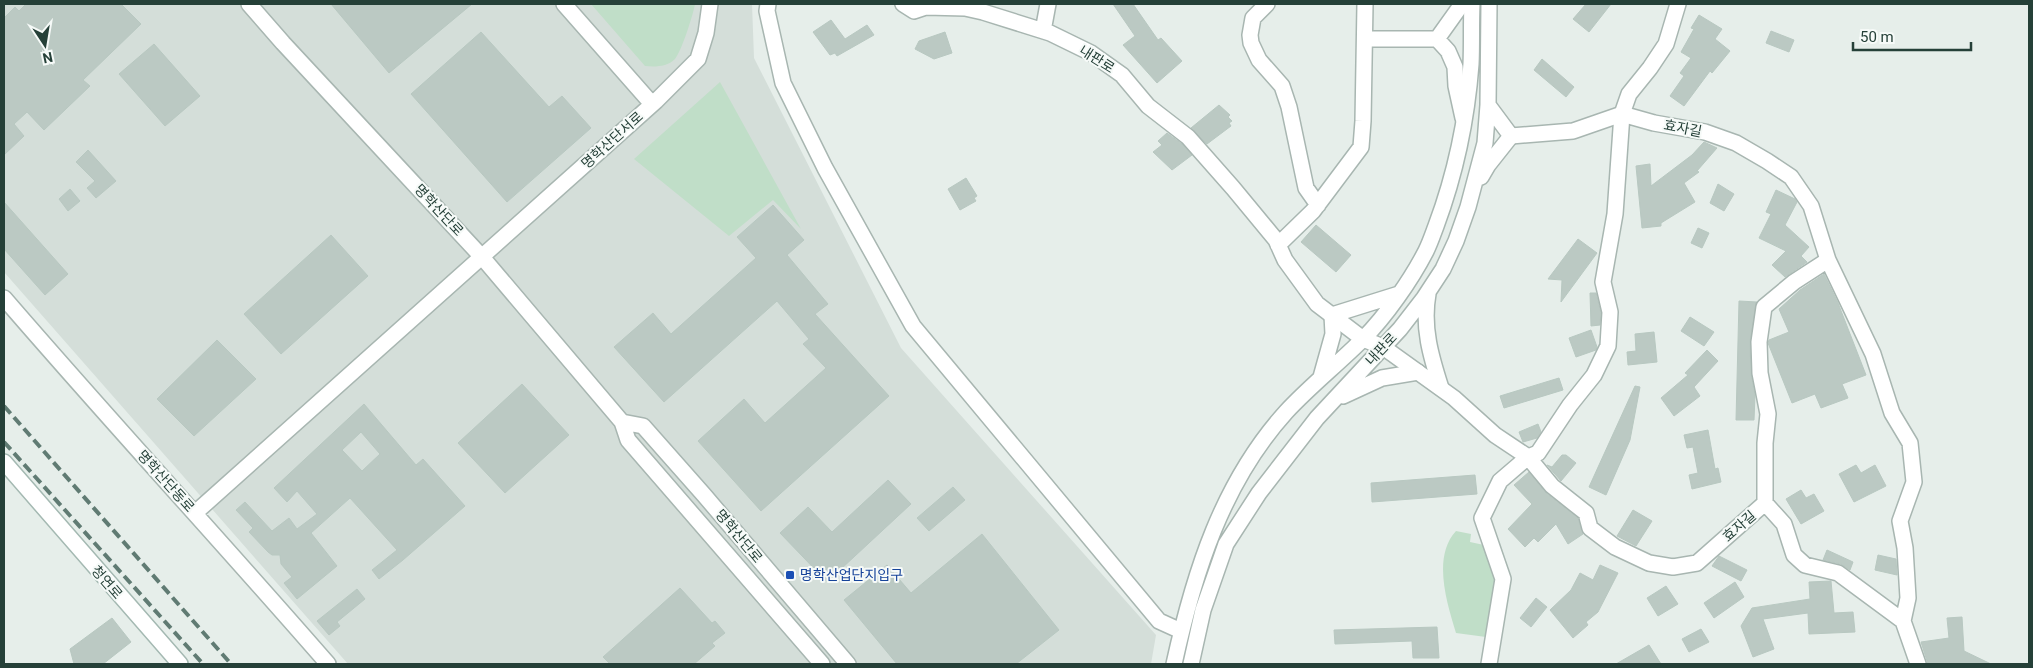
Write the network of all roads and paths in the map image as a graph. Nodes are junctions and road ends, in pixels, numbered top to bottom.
1 (249, 4) edge
2 (564, 4) edge
3 (710, 4) edge
4 (768, 4) edge
5 (903, 4) edge
6 (1048, 4) edge
7 (1267, 4) edge
8 (1365, 4) edge
9 (1462, 4) edge
10 (1472, 4) edge
11 (1489, 4) edge
12 (1678, 4) edge
13 (1043, 31) junction
14 (1365, 39) junction
15 (1437, 39) junction
16 (652, 104) junction
17 (1488, 105) junction
18 (1622, 114) junction
19 (1464, 118) junction
20 (1511, 136) junction
21 (1472, 193) junction
22 (1318, 205) junction
23 (1278, 245) junction
24 (482, 257) junction
25 (1828, 260) junction
26 (1428, 292) junction
27 (1399, 294) junction
28 (4, 298) edge
29 (1332, 315) junction
30 (1362, 339) junction
31 (1383, 347) junction
32 (1418, 372) junction
33 (1320, 378) junction
34 (1441, 388) junction
35 (1332, 401) junction
36 (622, 422) junction
37 (1528, 457) junction
38 (4, 462) edge
39 (4, 468) edge
40 (36, 498) junction
41 (1765, 503) junction
42 (195, 513) junction
43 (1903, 621) junction
44 (1181, 631) junction
45 (180, 664) edge
46 (328, 664) edge
47 (822, 664) edge
48 (848, 664) edge
49 (1174, 664) edge
50 (1191, 664) edge
51 (1489, 664) edge
52 (1918, 664) edge

1 - 24 street, 명학산단로
2 - 16 street
3 - 16 street, 명학산단서로
4 - 44 street
5 - 13 street, 내판로
6 - 13 street
7 - 22 street
8 - 14 street
9 - 15 street
10 - 19 street, 내판로
11 - 17 street, 내판로
12 - 18 street
13 - 23 street, 내판로
14 - 15 street
14 - 22 street
15 - 19 street
16 - 24 street, 명학산단서로
17 - 20 street
17 - 21 street, 내판로
18 - 20 street
18 - 25 street, 효자길
18 - 37 street
19 - 27 street, 내판로
20 - 21 street
21 - 26 street, 내판로
22 - 23 street
23 - 29 street, 내판로
24 - 36 street, 명학산단로
24 - 42 street, 명학산단서로
25 - 41 street
25 - 43 street, 효자길
26 - 31 street, 내판로
26 - 34 street
27 - 29 street
27 - 30 street, 내판로
28 - 42 street, 명학산단동로
29 - 30 street, 내판로
29 - 33 street
30 - 31 street, 효자길
30 - 33 street, 내판로
31 - 32 street, 효자길
31 - 35 street, 내판로
32 - 34 street, 효자길
32 - 35 street
33 - 44 street, 내판로
34 - 37 street, 효자길
35 - 50 street, 내판로
36 - 47 street, 명학산단로
36 - 48 street, 명학산단로
37 - 41 street, 효자길
37 - 51 street
38 - 40 street, 청연로
39 - 40 street, 청연로
40 - 45 street, 청연로
41 - 43 street, 효자길
42 - 46 street, 명학산단동로
43 - 52 street
44 - 49 street, 내판로

